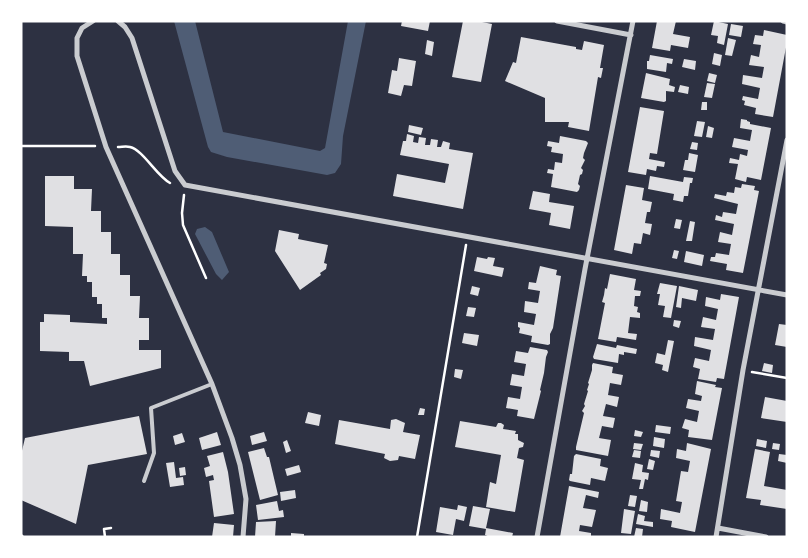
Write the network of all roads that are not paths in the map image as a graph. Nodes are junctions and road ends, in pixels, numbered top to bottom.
1 (93, 21) edge
2 (118, 21) edge
3 (557, 21) edge
4 (633, 21) edge
5 (783, 21) edge
6 (787, 22) edge
7 (631, 35) junction
8 (787, 140) edge
9 (588, 257) junction
10 (760, 290) junction
11 (787, 295) edge
12 (212, 384) junction
13 (144, 481) dead end
14 (718, 528) junction
15 (243, 537) edge
16 (537, 537) edge
17 (716, 537) edge
18 (766, 537) edge

1 - 12 street
2 - 9 street
3 - 7 street
4 - 7 street
5 - 6 street
7 - 9 street
8 - 10 street
9 - 10 street
9 - 16 street
10 - 11 street
10 - 14 street
12 - 13 lane
12 - 15 street
14 - 17 street
14 - 18 street

